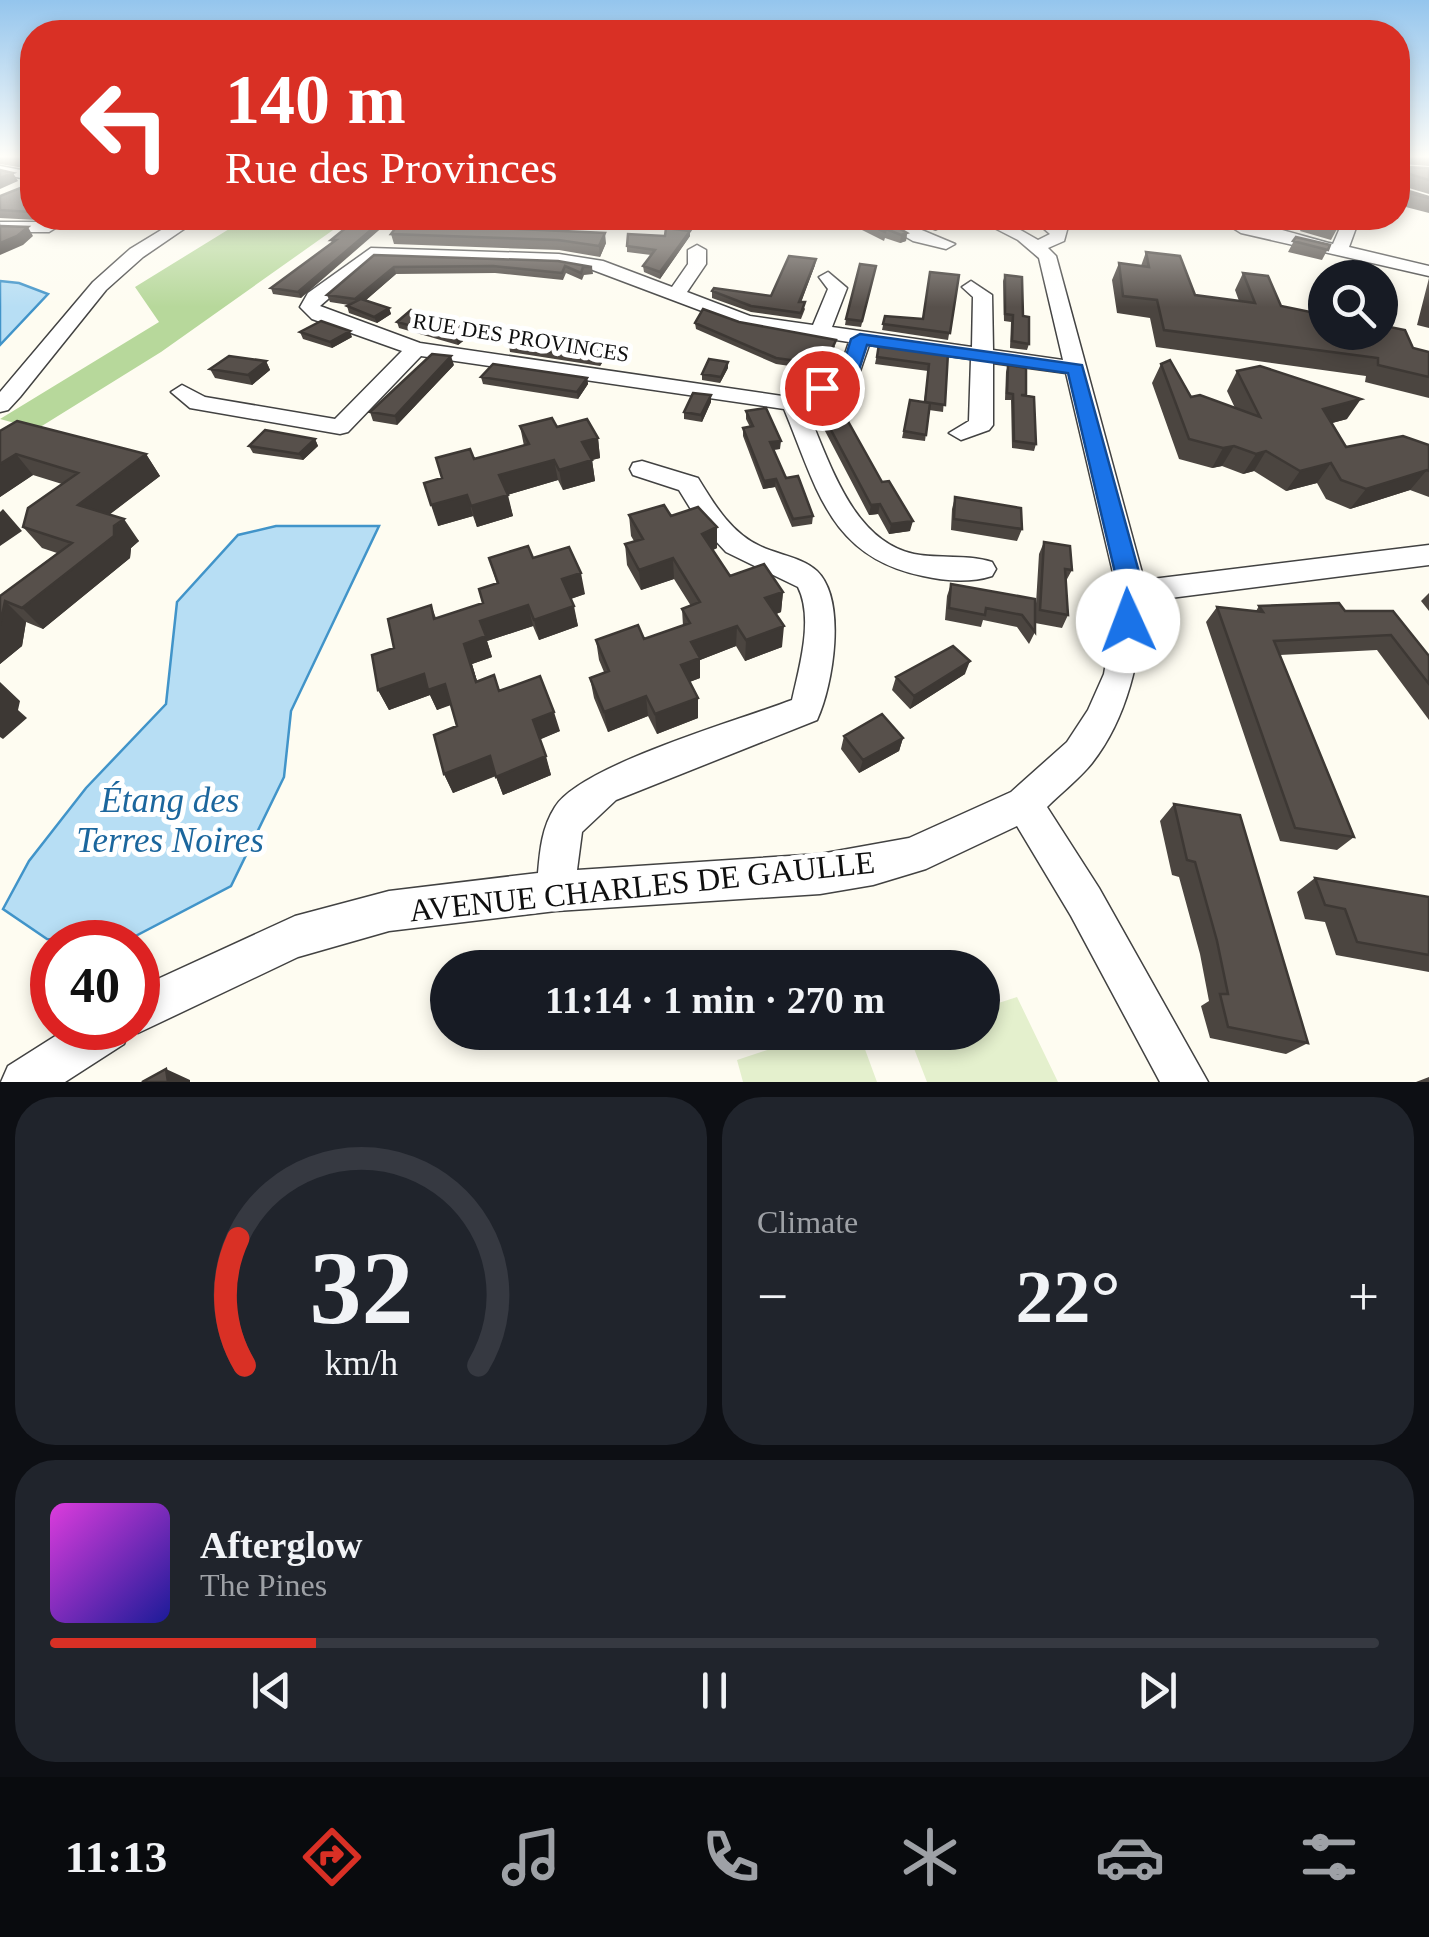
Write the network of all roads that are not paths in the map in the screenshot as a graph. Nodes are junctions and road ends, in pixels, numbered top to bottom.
1 (172, 230) edge
2 (906, 230) edge
3 (1008, 230) edge
4 (1059, 230) edge
5 (1255, 230) edge
6 (1347, 230) edge
7 (392, 235) edge
8 (946, 244) dead end
9 (1038, 246) junction
10 (1429, 248) edge
11 (697, 250) dead end
12 (1339, 250) junction
13 (371, 253) junction
14 (1425, 270) edge
15 (828, 277) dead end
16 (970, 287) dead end
17 (674, 296) junction
18 (820, 333) junction
19 (860, 339) junction
20 (416, 349) junction
21 (981, 356) junction
22 (1076, 368) junction
23 (182, 392) dead end
24 (793, 404) junction
25 (0, 405) edge
26 (961, 433) dead end
27 (642, 469) dead end
28 (1429, 555) edge
29 (982, 569) dead end
30 (1132, 594) junction
31 (1024, 804) junction
32 (556, 891) junction
33 (160, 999) edge
34 (74, 1050) edge
35 (24, 1082) edge
36 (1185, 1082) edge

1 - 25 street
2 - 8 street
3 - 9 street
4 - 9 street
5 - 12 street
6 - 12 street
7 - 13 street
9 - 22 street, AVENUE CHARLES DE GAULLE
10 - 14 street
11 - 17 street
12 - 14 street
13 - 17 street
13 - 20 street, RUE DES PROVINCES
15 - 18 street
16 - 21 street
17 - 18 street
18 - 19 street
19 - 21 street
19 - 24 street
20 - 23 street
20 - 24 street, RUE DES PROVINCES
21 - 22 street
21 - 26 street
22 - 30 street, AVENUE CHARLES DE GAULLE
24 - 29 street
27 - 32 street
28 - 30 street
30 - 31 street, AVENUE CHARLES DE GAULLE
31 - 32 street, AVENUE CHARLES DE GAULLE
31 - 36 street
32 - 33 street, AVENUE CHARLES DE GAULLE
34 - 35 street

